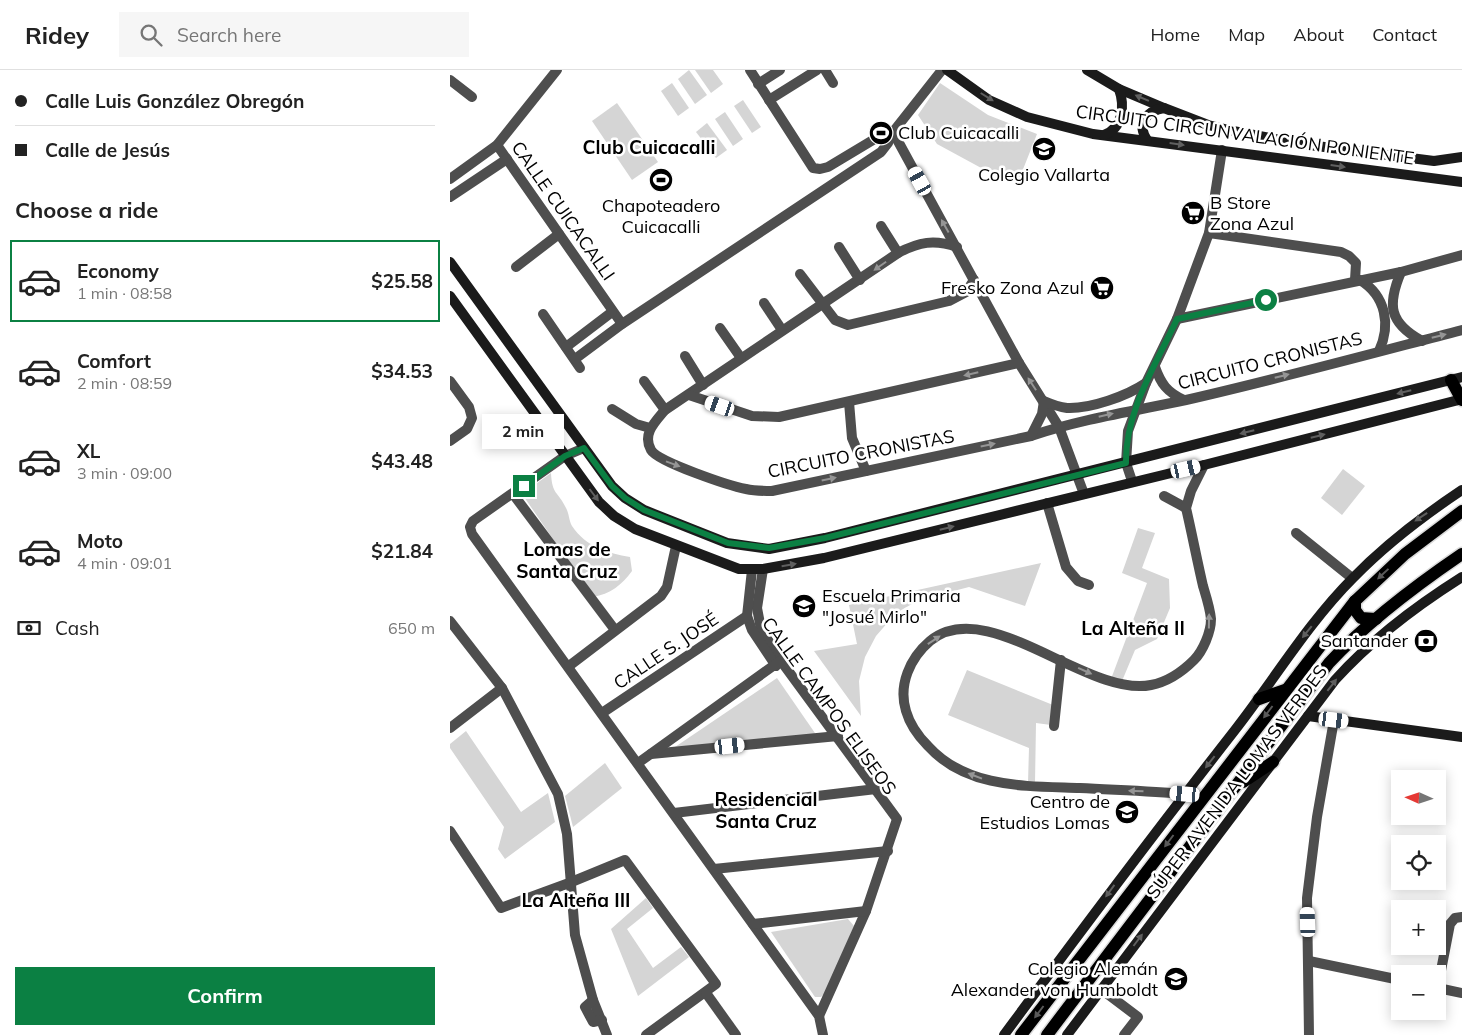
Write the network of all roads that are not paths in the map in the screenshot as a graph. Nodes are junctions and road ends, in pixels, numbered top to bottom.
1 (557, 70) edge
2 (750, 70) edge
3 (780, 70) edge
4 (816, 70) edge
5 (825, 70) edge
6 (942, 70) edge
7 (947, 70) edge
8 (1087, 70) edge
9 (450, 80) edge
10 (833, 83) dead end
11 (758, 84) junction
12 (1120, 89) junction
13 (472, 97) dead end
14 (768, 100) junction
15 (1164, 108) junction
16 (893, 132) junction
17 (1104, 135) junction
18 (1147, 140) junction
19 (497, 145) junction
20 (1222, 150) junction
21 (1462, 157) edge
22 (507, 158) junction
23 (817, 169) junction
24 (450, 179) edge
25 (1462, 182) edge
26 (830, 185) junction
27 (450, 197) edge
28 (881, 226) dead end
29 (1209, 233) junction
30 (559, 234) junction
31 (839, 247) dead end
32 (957, 247) junction
33 (898, 253) junction
34 (1462, 255) edge
35 (450, 262) edge
36 (516, 267) dead end
37 (1401, 272) junction
38 (800, 274) dead end
39 (860, 280) junction
40 (974, 280) junction
41 (1357, 280) junction
42 (450, 296) edge
43 (764, 303) dead end
44 (823, 306) junction
45 (612, 312) junction
46 (544, 314) dead end
47 (1177, 319) junction
48 (622, 324) junction
49 (720, 328) dead end
50 (782, 330) junction
51 (1462, 330) edge
52 (1422, 341) junction
53 (566, 347) junction
54 (1379, 351) junction
55 (685, 356) dead end
56 (741, 358) junction
57 (1019, 363) junction
58 (1155, 367) junction
59 (1457, 379) edge
60 (450, 381) edge
61 (644, 381) dead end
62 (1146, 384) junction
63 (703, 385) junction
64 (688, 395) junction
65 (1462, 399) edge
66 (1185, 400) junction
67 (1044, 401) junction
68 (849, 402) junction
69 (1135, 408) junction
70 (612, 409) dead end
71 (665, 410) junction
72 (1059, 427) junction
73 (650, 428) junction
74 (1031, 436) junction
75 (450, 442) edge
76 (584, 448) junction
77 (565, 456) junction
78 (1126, 463) junction
79 (1204, 465) junction
80 (866, 471) junction
81 (1077, 474) junction
82 (1132, 481) junction
83 (1462, 490) edge
84 (513, 494) junction
85 (1084, 494) junction
86 (1164, 496) dead end
87 (1047, 503) junction
88 (1186, 508) junction
89 (1462, 511) edge
90 (1296, 533) dead end
91 (676, 546) junction
92 (1462, 554) edge
93 (758, 569) junction
94 (1462, 577) edge
95 (1352, 578) junction
96 (1089, 585) dead end
97 (1355, 601) junction
98 (747, 616) junction
99 (1376, 619) junction
100 (450, 621) edge
101 (615, 630) junction
102 (1060, 660) junction
103 (778, 663) junction
104 (569, 666) junction
105 (502, 688) junction
106 (1285, 690) junction
107 (1259, 699) junction
108 (602, 713) junction
109 (1308, 716) junction
110 (1334, 720) junction
111 (1054, 726) dead end
112 (450, 728) edge
113 (834, 736) junction
114 (1462, 737) edge
115 (651, 754) junction
116 (638, 762) junction
117 (1273, 762) junction
118 (1234, 787) junction
119 (873, 790) junction
120 (1185, 794) junction
121 (674, 813) junction
122 (450, 831) edge
123 (888, 851) junction
124 (714, 870) junction
125 (569, 883) junction
126 (866, 912) junction
127 (1462, 917) edge
128 (753, 924) junction
129 (1309, 961) junction
130 (1442, 965) edge
131 (1391, 978) edge
132 (1101, 989) junction
133 (1446, 989) edge
134 (706, 993) junction
135 (1462, 993) edge
136 (819, 1016) junction
137 (607, 1035) edge
138 (646, 1035) edge
139 (736, 1035) edge
140 (823, 1035) edge
141 (1004, 1035) edge
142 (1022, 1035) edge
143 (1047, 1035) edge
144 (1067, 1035) edge
145 (1124, 1035) edge
146 (1309, 1035) edge

1 - 19 street, CALLE CUICACALLI
2 - 11 street
3 - 11 street
4 - 14 street
5 - 10 street
6 - 16 street
7 -> 17 main road, CIRCUITO CIRCUNVALACIÓN PONIENTE
8 - 12 main road
9 - 13 street
11 - 14 street
15 -> 12 main road
12 - 17 main road
14 - 23 street
15 - 18 main road
15 - 21 main road
16 - 23 street
16 - 26 street
32 -> 16 street
17 - 18 main road, CIRCUITO CIRCUNVALACIÓN PONIENTE
18 -> 20 main road, CIRCUITO CIRCUNVALACIÓN PONIENTE
19 - 22 street, CALLE CUICACALLI
19 - 24 street
20 -> 25 main road, CIRCUITO CIRCUNVALACIÓN PONIENTE
20 - 29 street
22 - 27 street
22 - 30 street, CALLE CUICACALLI
23 - 26 street
26 - 48 street
28 - 33 street
29 - 41 street
29 - 47 street
30 - 36 street
30 - 45 street, CALLE CUICACALLI
31 - 39 street
32 - 33 street
32 - 40 street
33 -> 39 street
34 - 37 street
35 - 76 main road
37 - 41 street
37 - 52 street
38 - 44 street
39 - 44 street
40 - 44 street
40 - 57 street
41 - 47 street
41 - 54 street
42 - 77 main road
43 - 50 street
44 - 50 street
45 - 48 street, CALLE CUICACALLI
45 - 53 street
46 - 53 street
47 - 58 street
48 - 53 street
49 - 56 street
50 - 56 street
52 -> 51 street, CIRCUITO CRONISTAS
52 - 54 street, CIRCUITO CRONISTAS
66 -> 54 street, CIRCUITO CRONISTAS
55 - 63 street
56 - 63 street
67 -> 57 street
57 -> 68 street
58 - 62 street
58 - 66 street
59 - 65 main road
59 -> 78 main road
60 - 75 street
61 - 71 street
62 - 67 street
62 - 69 street
63 - 64 street
64 - 68 street
64 - 71 street
79 -> 65 main road
66 - 69 street, CIRCUITO CRONISTAS
67 - 72 street
67 - 74 street
68 - 80 street
72 -> 69 street, CIRCUITO CRONISTAS
69 - 78 street
70 - 73 street
71 - 73 street
72 - 74 street, CIRCUITO CRONISTAS
72 - 81 street
73 -> 80 street, CIRCUITO CRONISTAS
80 -> 74 street, CIRCUITO CRONISTAS
76 - 77 street
76 - 81 main road
77 - 84 street
77 -> 91 main road
78 - 81 main road
78 - 82 street
79 - 82 main road
79 - 88 street
81 - 85 street
82 - 85 main road
83 -> 95 main road, SÚPER AVENIDA LOMAS VERDES
84 - 101 street
84 - 104 street
85 - 87 main road
86 - 88 street
93 -> 87 main road
87 - 96 street
102 -> 88 street
89 -> 97 main road, SÚPER AVENIDA LOMAS VERDES
90 - 95 street
91 - 93 main road
91 - 101 street
92 - 99 main road, SÚPER AVENIDA LOMAS VERDES
93 - 98 street, CALLE CAMPOS ELISEOS
93 - 103 street, CALLE CAMPOS ELISEOS
109 -> 94 main road, SÚPER AVENIDA LOMAS VERDES
95 -> 107 main road, SÚPER AVENIDA LOMAS VERDES
97 - 99 main road
97 - 106 main road, SÚPER AVENIDA LOMAS VERDES
98 - 103 street, CALLE CAMPOS ELISEOS
98 - 108 street, CALLE S. JOSÉ
99 - 118 main road, SÚPER AVENIDA LOMAS VERDES
100 - 105 street
101 - 104 street
102 - 111 street
120 -> 102 street
103 - 113 street, CALLE CAMPOS ELISEOS
103 - 115 street
104 - 108 street
105 - 112 street
105 - 125 street
106 - 107 main road
106 -> 142 main road, SÚPER AVENIDA LOMAS VERDES
107 -> 120 main road, SÚPER AVENIDA LOMAS VERDES
108 - 116 street
109 - 110 main road
109 - 117 main road, SÚPER AVENIDA LOMAS VERDES
110 - 114 main road
110 - 129 street
113 - 115 street
113 - 119 street, CALLE CAMPOS ELISEOS
115 - 116 street
116 - 121 street
117 - 118 main road
132 -> 117 main road, SÚPER AVENIDA LOMAS VERDES
118 - 143 main road, SÚPER AVENIDA LOMAS VERDES
119 - 121 street
119 - 123 street, CALLE CAMPOS ELISEOS
120 -> 141 main road, SÚPER AVENIDA LOMAS VERDES
121 - 124 street
122 - 125 street
123 - 124 street
123 - 126 street, CALLE CAMPOS ELISEOS
124 - 128 street
125 - 134 street
125 - 137 street
126 - 128 street
126 - 136 street, CALLE CAMPOS ELISEOS
127 - 130 street
128 - 136 street
129 - 131 street
129 - 146 street
132 - 144 main road, SÚPER AVENIDA LOMAS VERDES
132 - 145 street
133 - 135 street
134 - 138 street
134 - 139 street
136 - 140 street

